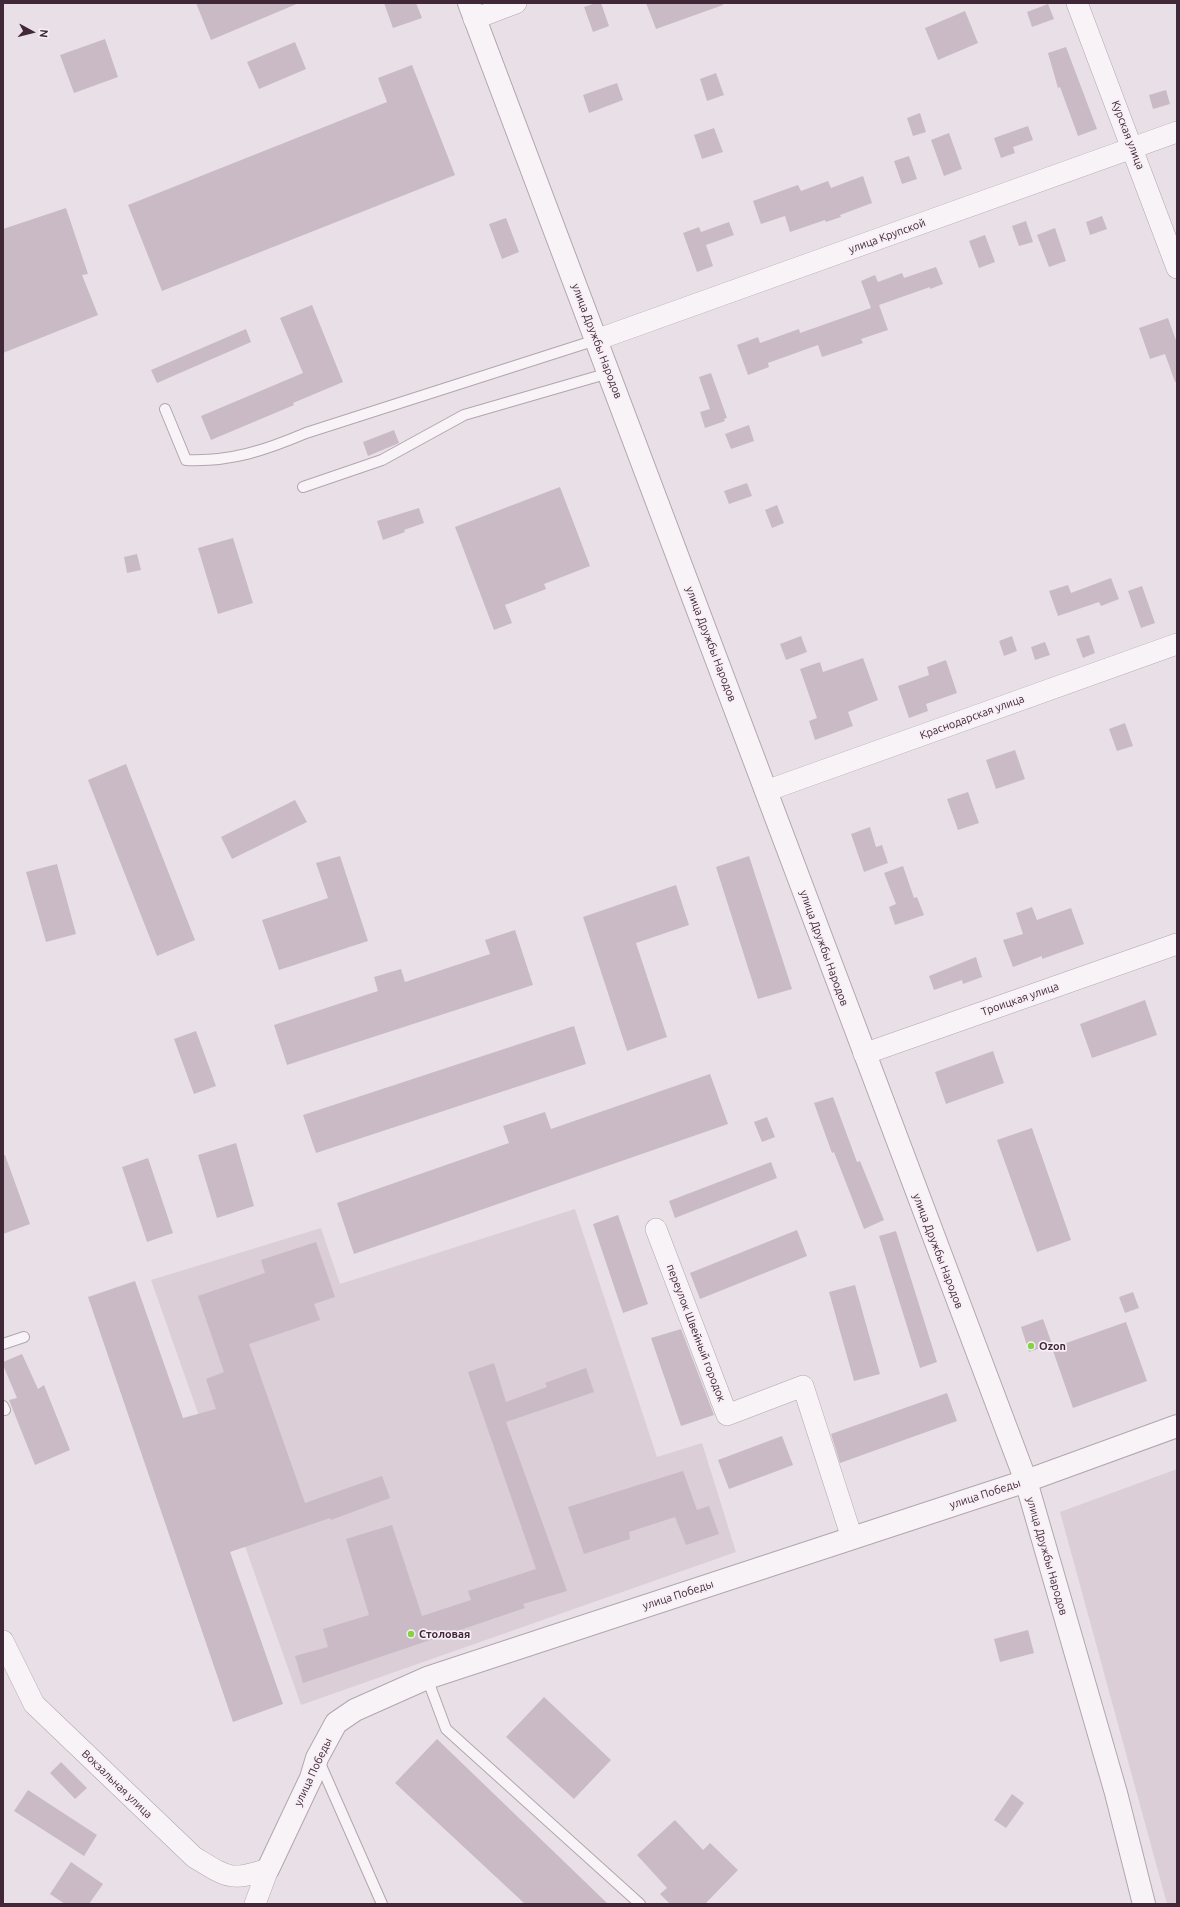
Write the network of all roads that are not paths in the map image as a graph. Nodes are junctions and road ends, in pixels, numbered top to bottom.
1 (516, 3) edge
2 (1077, 3) edge
3 (471, 11) edge
4 (1177, 132) edge
5 (1133, 148) junction
6 (1177, 268) edge
7 (596, 340) junction
8 (609, 373) junction
9 (165, 409) dead end
10 (303, 487) dead end
11 (1177, 644) edge
12 (766, 791) junction
13 (1177, 944) edge
14 (864, 1054) junction
15 (656, 1229) dead end
16 (24, 1337) dead end
17 (3, 1344) edge
18 (1177, 1426) edge
19 (1026, 1480) junction
20 (852, 1538) junction
21 (3, 1641) edge
22 (427, 1678) junction
23 (317, 1758) junction
24 (268, 1869) junction
25 (255, 1904) edge
26 (382, 1904) edge
27 (640, 1904) edge
28 (1144, 1904) edge

1 - 3 street
2 - 5 street, Курская улица
3 - 7 street, улица Дружбы Народов
4 - 5 street, улица Крупской
5 - 6 street, Курская улица
5 - 7 street, улица Крупской
7 - 8 street, улица Дружбы Народов
7 - 9 lane
8 - 10 lane
8 - 12 street, улица Дружбы Народов
11 - 12 street, Краснодарская улица
12 - 14 street, улица Дружбы Народов
13 - 14 street, Троицкая улица
14 - 19 street, улица Дружбы Народов
15 - 20 street, переулок Швейный городок
16 - 17 lane
18 - 19 street, улица Победы
19 - 20 street, улица Победы
19 - 28 street, улица Дружбы Народов
20 - 22 street, улица Победы
21 - 24 street, Вокзальная улица
22 - 23 street, улица Победы
22 - 27 lane
23 - 24 street, улица Победы
23 - 26 lane
24 - 25 street

